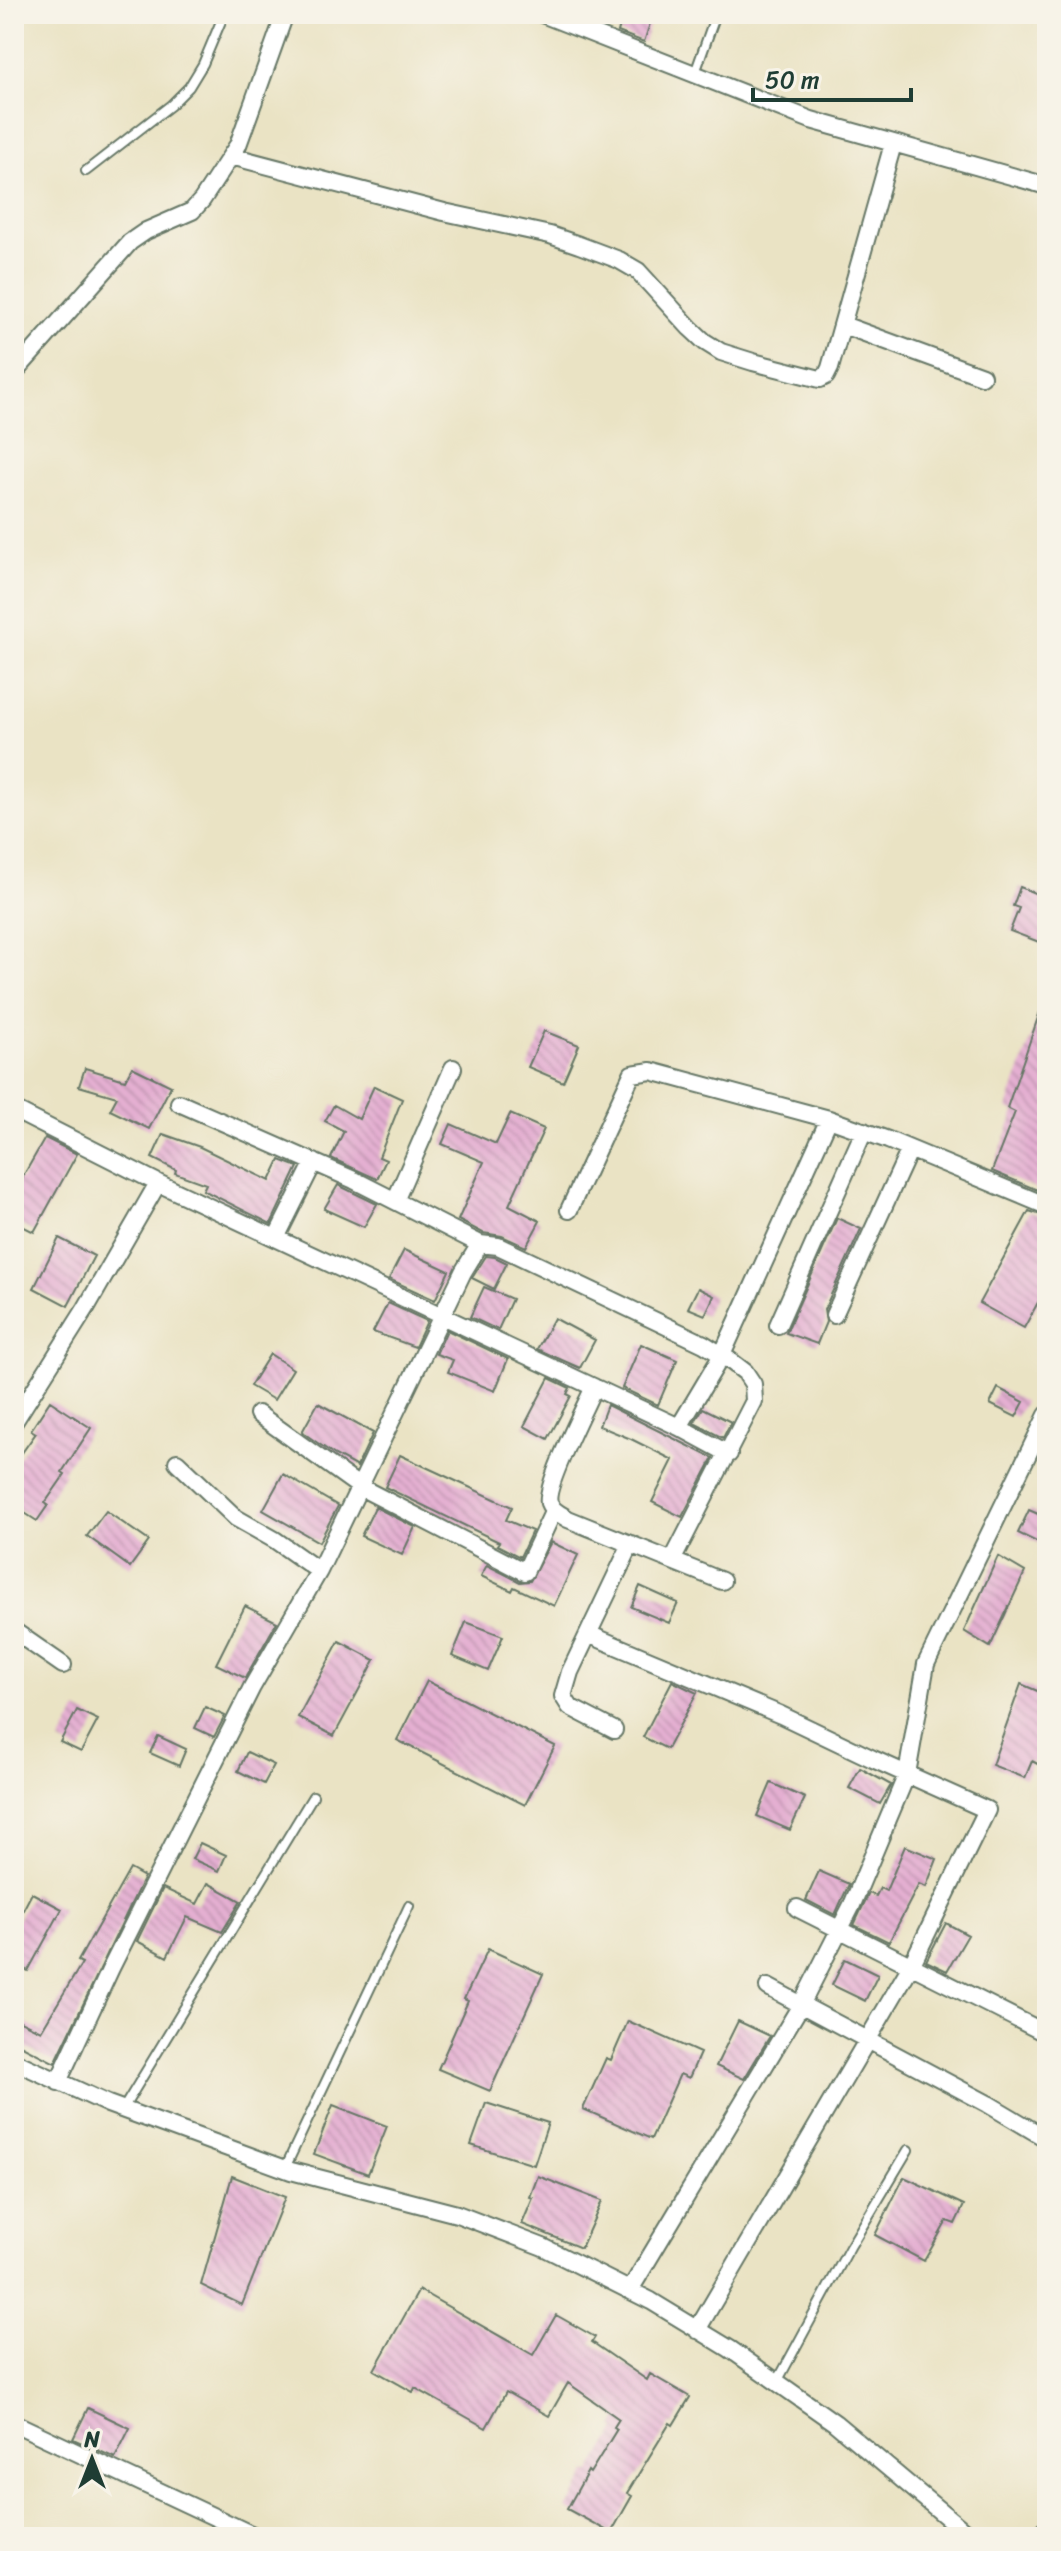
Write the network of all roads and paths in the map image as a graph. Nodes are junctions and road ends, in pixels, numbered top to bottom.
1 (224, 14) edge
2 (285, 14) edge
3 (542, 14) edge
4 (716, 14) edge
5 (695, 73) junction
6 (893, 144) junction
7 (231, 156) junction
8 (86, 171) dead end
9 (1047, 186) edge
10 (843, 325) junction
11 (14, 373) edge
12 (982, 376) dead end
13 (453, 1068) dead end
14 (179, 1103) dead end
15 (14, 1110) edge
16 (829, 1119) junction
17 (864, 1131) junction
18 (910, 1149) junction
19 (314, 1162) junction
20 (158, 1183) junction
21 (395, 1201) junction
22 (1047, 1206) edge
23 (569, 1210) dead end
24 (276, 1238) junction
25 (480, 1244) junction
26 (834, 1315) dead end
27 (442, 1318) junction
28 (778, 1325) dead end
29 (722, 1355) junction
30 (594, 1387) junction
31 (258, 1414) dead end
32 (1047, 1415) edge
33 (14, 1422) edge
34 (679, 1427) junction
35 (729, 1454) junction
36 (177, 1462) dead end
37 (360, 1487) junction
38 (554, 1510) junction
39 (631, 1544) junction
40 (672, 1561) junction
41 (319, 1571) junction
42 (722, 1581) dead end
43 (14, 1631) edge
44 (588, 1634) junction
45 (63, 1665) dead end
46 (614, 1730) dead end
47 (907, 1774) junction
48 (313, 1796) dead end
49 (409, 1906) dead end
50 (797, 1908) dead end
51 (841, 1929) junction
52 (912, 1964) junction
53 (768, 1987) dead end
54 (801, 2005) junction
55 (1047, 2034) edge
56 (868, 2040) junction
57 (14, 2061) edge
58 (58, 2082) junction
59 (123, 2110) junction
60 (1047, 2139) edge
61 (908, 2150) dead end
62 (285, 2168) junction
63 (630, 2290) junction
64 (697, 2330) junction
65 (777, 2382) junction
66 (14, 2423) edge
67 (257, 2537) edge
68 (971, 2537) edge

1 - 8 lane
2 - 7 street
3 - 5 street
4 - 5 lane
5 - 6 street
6 - 9 street
6 - 10 street
7 - 10 street
7 - 11 street
10 - 12 street
13 - 21 street
14 - 19 street
15 - 20 street
16 - 17 street
16 - 23 street
16 - 29 street
17 - 18 street
17 - 28 street
18 - 22 street
18 - 26 street
19 - 21 street
19 - 24 street
20 - 24 street
20 - 33 street
21 - 25 street
24 - 27 street
25 - 27 street
25 - 29 street
27 - 30 street
27 - 37 street
29 - 34 street
29 - 35 street
30 - 34 street
30 - 38 street
31 - 37 street
32 - 47 street
34 - 35 street
35 - 40 street
36 - 41 street
37 - 38 street
37 - 41 street
38 - 39 street
39 - 40 street
39 - 44 street
40 - 42 street
41 - 58 street
43 - 45 street
44 - 46 street
44 - 47 street
47 - 51 street
47 - 52 street
48 - 59 lane
49 - 62 lane
50 - 51 street
51 - 52 street
51 - 54 street
52 - 55 street
52 - 56 street
53 - 54 street
54 - 56 street
54 - 63 street
56 - 60 street
56 - 64 street
57 - 58 street
58 - 59 street
59 - 62 street
61 - 65 lane
62 - 63 street
63 - 64 street
64 - 65 street
65 - 68 street
66 - 67 street

